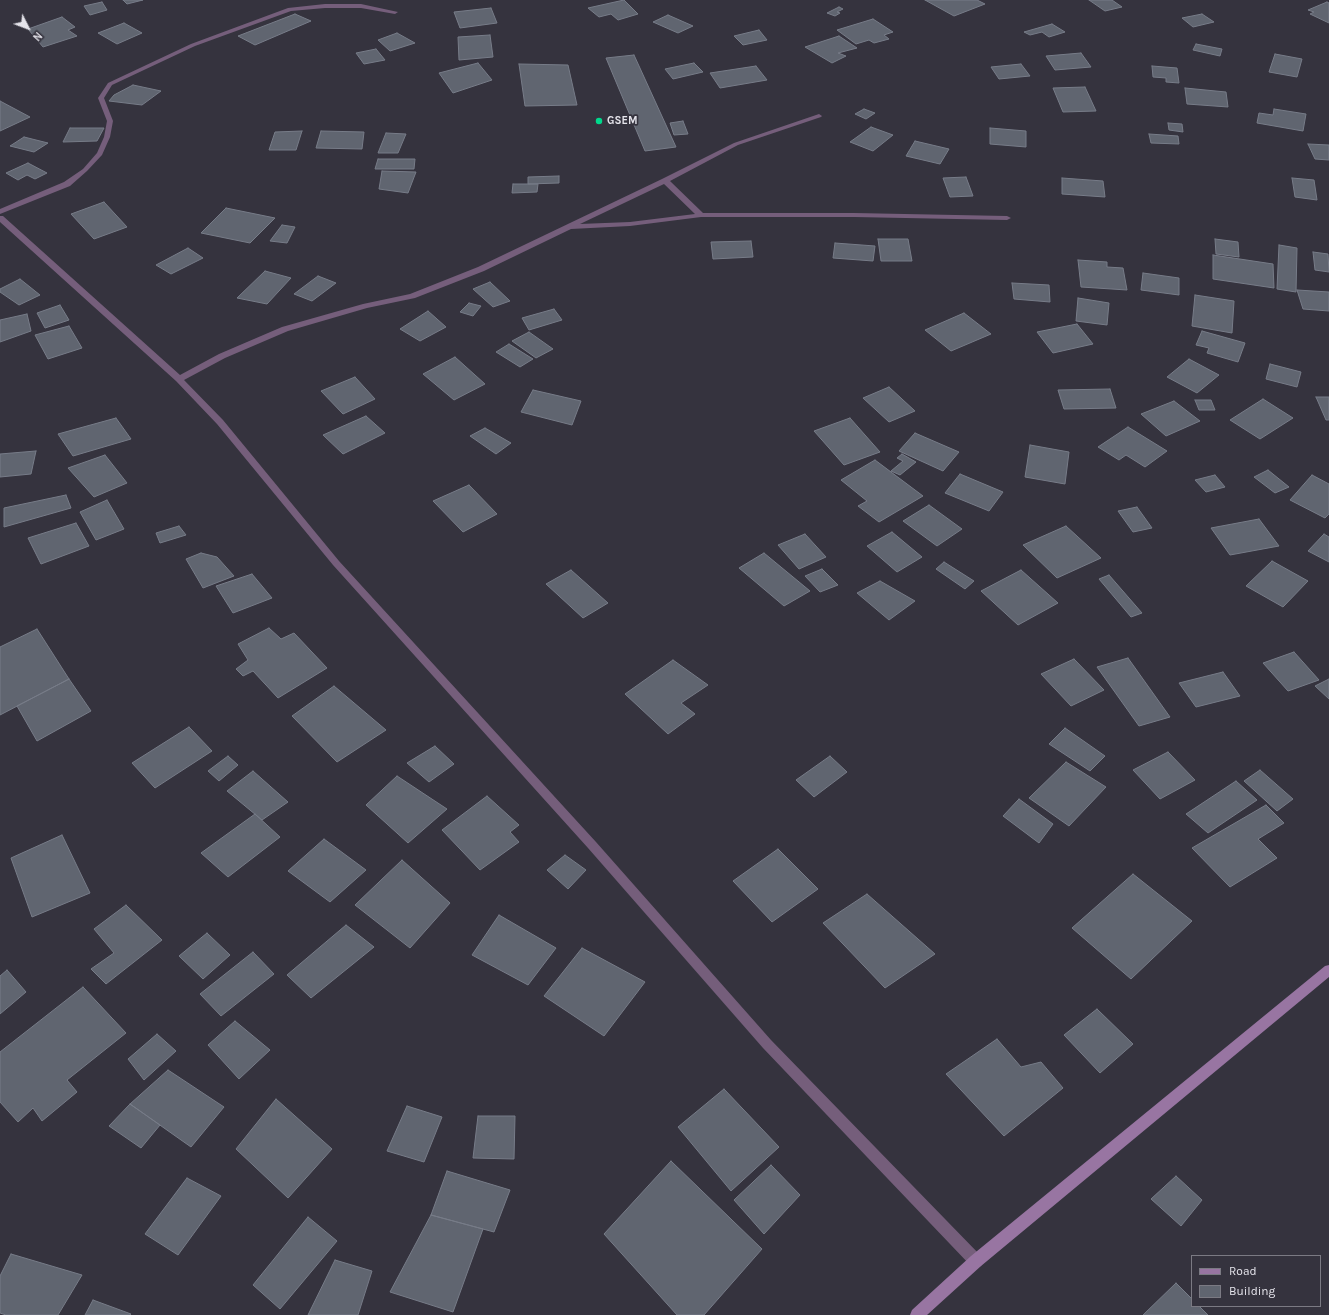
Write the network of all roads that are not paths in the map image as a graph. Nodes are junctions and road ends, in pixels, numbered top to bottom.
1 (395, 12) dead end
2 (819, 116) dead end
3 (664, 181) junction
4 (0, 212) edge
5 (701, 215) junction
6 (0, 218) edge
7 (1006, 218) dead end
8 (568, 227) junction
9 (179, 379) junction
10 (1329, 970) edge
11 (976, 1261) junction
12 (916, 1315) edge

1 - 4 street
2 - 3 street
3 - 5 street
3 - 8 street
5 - 7 street
5 - 8 street
6 - 9 street
8 - 9 street
9 - 11 street
10 - 11 main road
11 - 12 main road

